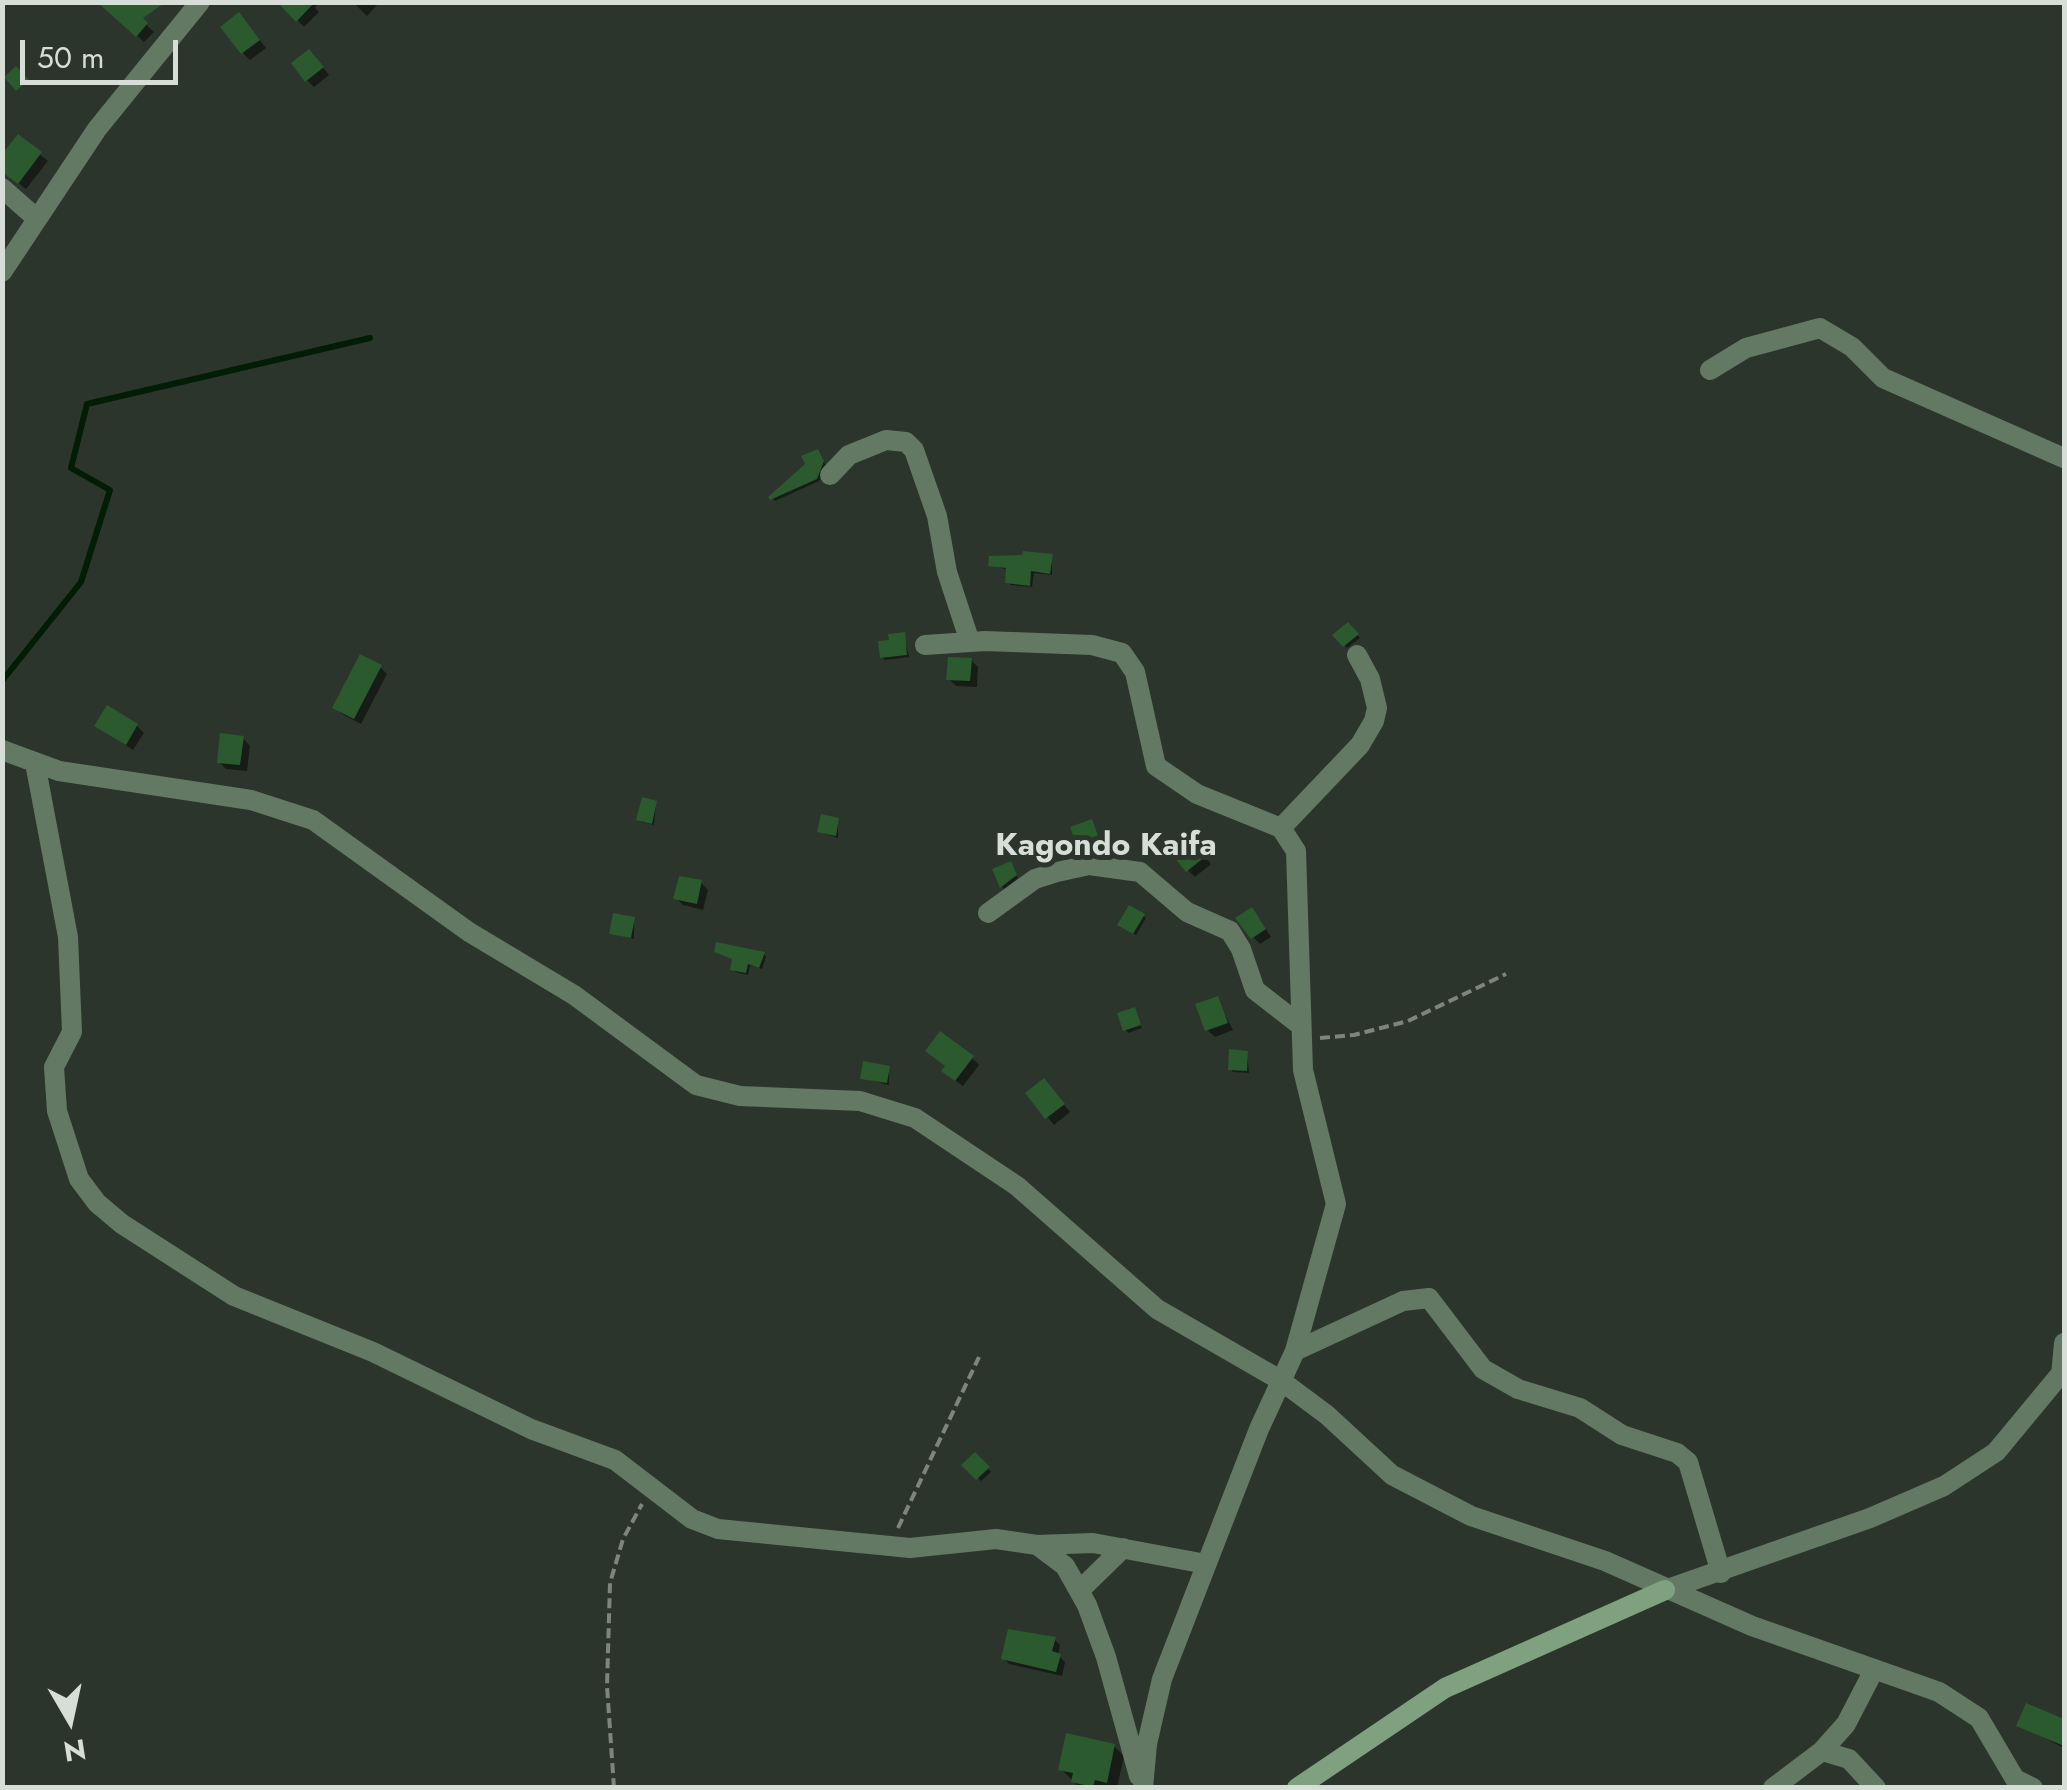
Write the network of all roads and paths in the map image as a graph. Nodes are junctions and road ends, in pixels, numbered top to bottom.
1 (200, 2) edge
2 (2, 188) edge
3 (35, 217) junction
4 (2, 272) edge
5 (1710, 370) dead end
6 (2064, 458) edge
7 (830, 475) dead end
8 (970, 642) junction
9 (925, 645) dead end
10 (1357, 654) dead end
11 (6, 752) edge
12 (35, 763) junction
13 (1281, 828) junction
14 (988, 913) dead end
15 (1506, 974) dead end
16 (1300, 1032) junction
17 (2064, 1344) edge
18 (1295, 1351) junction
19 (979, 1357) dead end
20 (2062, 1373) edge
21 (1280, 1380) junction
22 (652, 1487) junction
23 (1036, 1545) junction
24 (892, 1546) junction
25 (1123, 1548) junction
26 (1206, 1564) junction
27 (1721, 1573) junction
28 (1080, 1590) junction
29 (1665, 1590) junction
30 (1874, 1670) junction
31 (1822, 1751) junction
32 (614, 1788) edge
33 (1142, 1788) edge
34 (1296, 1788) edge
35 (1773, 1788) edge
36 (1876, 1788) edge
37 (2033, 1788) edge

1 - 3 street
2 - 3 street
3 - 4 street
5 - 6 street
7 - 8 street
8 - 9 street
8 - 13 street
10 - 13 street
11 - 12 street
12 - 21 street
12 - 22 street
13 - 16 street
14 - 16 street
15 - 16 path
16 - 18 street
17 - 20 street
18 - 21 street
18 - 27 street
19 - 24 path
20 - 27 street
21 - 26 street
21 - 29 street
22 - 24 street
22 - 32 path
23 - 24 street
23 - 25 street
23 - 28 street
25 - 26 street
25 - 28 street
26 - 33 street
27 - 29 street
28 - 33 street
29 - 30 street
29 - 34 street
30 - 31 street
30 - 37 street
31 - 35 street
31 - 36 street

